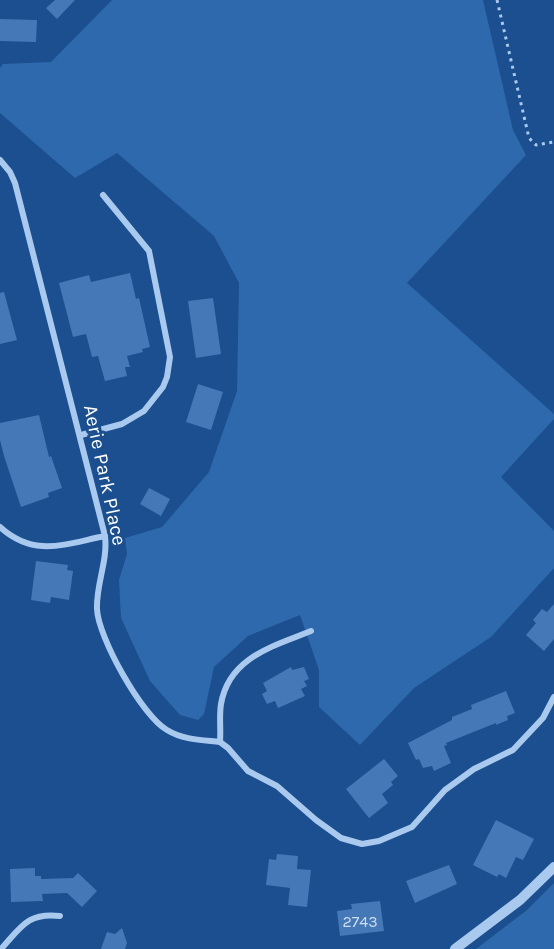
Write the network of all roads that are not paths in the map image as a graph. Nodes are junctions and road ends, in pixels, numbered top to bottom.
1 (0, 160) edge
2 (103, 195) dead end
3 (81, 435) junction
4 (0, 526) edge
5 (105, 536) junction
6 (311, 632) dead end
7 (554, 697) edge
8 (220, 742) junction
9 (554, 867) edge
10 (60, 916) dead end
11 (1, 949) edge
12 (455, 949) edge

1 - 3 street, Aerie Park Place
2 - 3 street
3 - 5 street, Aerie Park Place
4 - 5 street
5 - 8 street, Aerie Park Place
6 - 8 street
7 - 8 street
9 - 12 street
10 - 11 street

